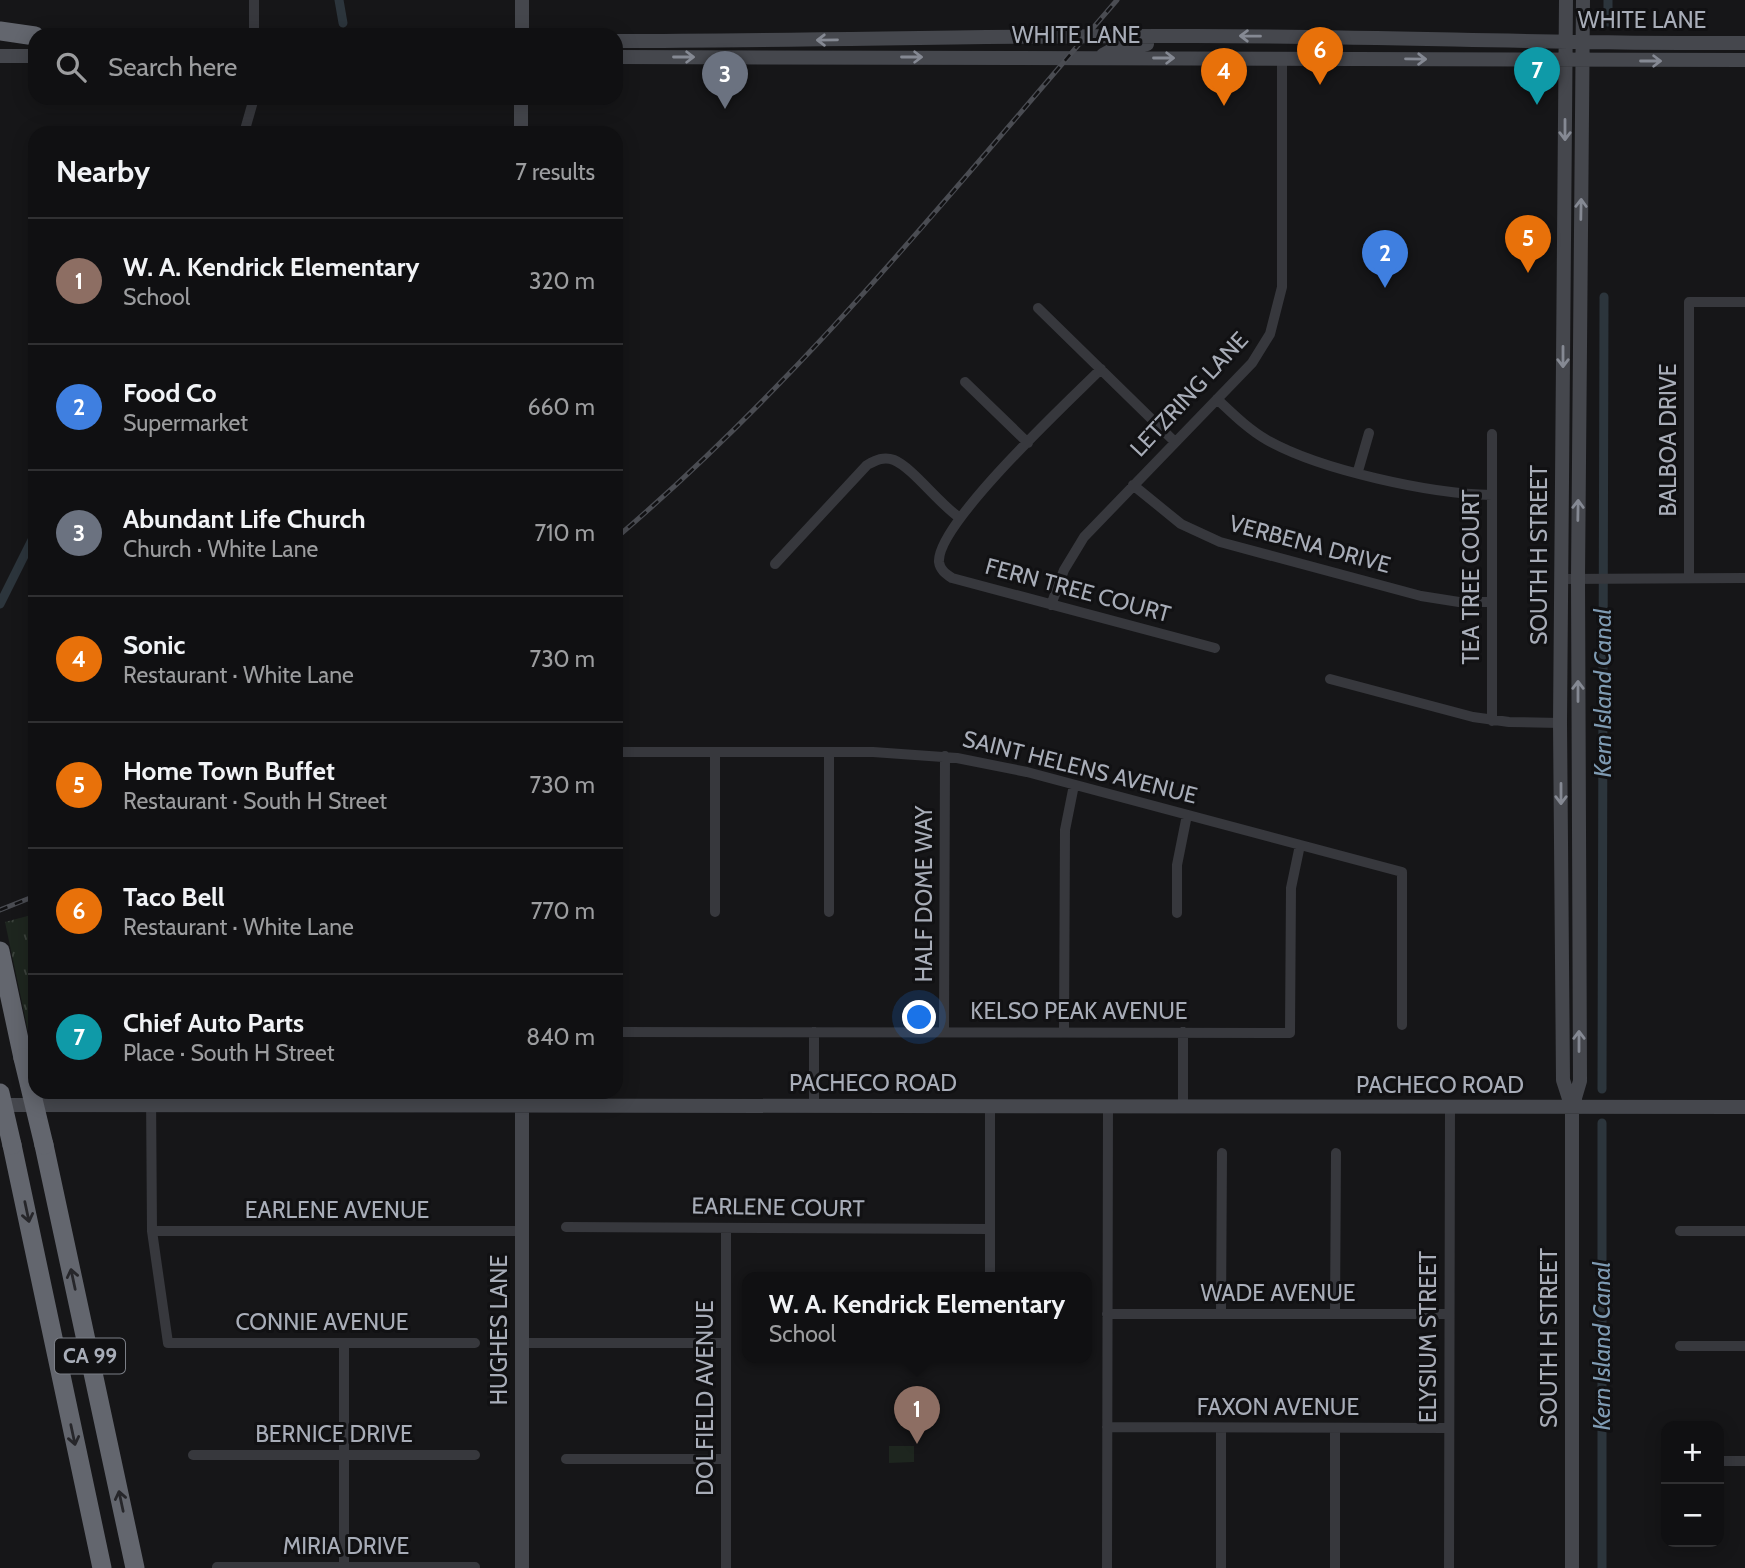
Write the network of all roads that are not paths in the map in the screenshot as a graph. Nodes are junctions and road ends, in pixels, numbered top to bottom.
1 (254, 0) edge
2 (522, 0) edge
3 (1566, 0) edge
4 (1583, 0) edge
5 (254, 28) edge
6 (522, 28) edge
7 (0, 31) edge
8 (28, 35) edge
9 (28, 36) edge
10 (1193, 36) junction
11 (0, 37) edge
12 (1285, 37) junction
13 (1350, 37) junction
14 (1044, 38) junction
15 (1411, 38) junction
16 (623, 41) edge
17 (1565, 43) junction
18 (1745, 43) edge
19 (1583, 44) junction
20 (0, 56) edge
21 (28, 56) edge
22 (623, 57) edge
23 (987, 58) junction
24 (1100, 58) junction
25 (1194, 58) junction
26 (1282, 58) junction
27 (1353, 58) junction
28 (1745, 60) edge
29 (1582, 61) junction
30 (1565, 62) junction
31 (252, 105) edge
32 (521, 105) edge
33 (246, 126) edge
34 (521, 126) edge
35 (1564, 234) junction
36 (1745, 302) edge
37 (1580, 303) junction
38 (1038, 308) dead end
39 (1101, 369) junction
40 (965, 382) dead end
41 (1217, 399) junction
42 (1368, 433) dead end
43 (1492, 434) dead end
44 (1175, 442) junction
45 (1028, 443) junction
46 (1358, 471) junction
47 (1133, 485) junction
48 (1492, 495) junction
49 (960, 518) junction
50 (775, 564) dead end
51 (1578, 578) junction
52 (1689, 578) junction
53 (1745, 578) edge
54 (1562, 579) junction
55 (1492, 602) junction
56 (1051, 605) junction
57 (1214, 648) dead end
58 (1331, 679) dead end
59 (1492, 721) junction
60 (1560, 723) junction
61 (623, 752) edge
62 (715, 752) junction
63 (829, 752) junction
64 (945, 756) junction
65 (1074, 785) junction
66 (1578, 804) junction
67 (1187, 815) junction
68 (1300, 845) junction
69 (715, 912) dead end
70 (829, 912) dead end
71 (1177, 912) dead end
72 (1562, 914) junction
73 (0, 951) edge
74 (1579, 986) junction
75 (1402, 1025) dead end
76 (623, 1032) edge
77 (814, 1032) junction
78 (944, 1032) junction
79 (1064, 1032) junction
80 (1183, 1032) junction
81 (28, 1079) edge
82 (0, 1093) edge
83 (33, 1099) edge
84 (129, 1099) edge
85 (151, 1099) edge
86 (522, 1099) edge
87 (0, 1105) edge
88 (814, 1106) junction
89 (990, 1106) junction
90 (1108, 1106) junction
91 (1183, 1107) junction
92 (1450, 1107) junction
93 (1745, 1107) edge
94 (1572, 1108) junction
95 (1222, 1153) dead end
96 (1336, 1153) dead end
97 (566, 1227) dead end
98 (726, 1228) junction
99 (990, 1229) junction
100 (152, 1231) junction
101 (522, 1231) junction
102 (1679, 1231) dead end
103 (1745, 1231) edge
104 (990, 1272) edge
105 (1108, 1314) junction
106 (1222, 1314) junction
107 (1335, 1314) junction
108 (1449, 1314) junction
109 (344, 1343) junction
110 (475, 1343) dead end
111 (522, 1343) junction
112 (726, 1343) junction
113 (1679, 1346) dead end
114 (1745, 1346) edge
115 (1107, 1427) junction
116 (1221, 1428) junction
117 (1335, 1428) junction
118 (1449, 1428) junction
119 (193, 1455) dead end
120 (344, 1455) junction
121 (475, 1455) dead end
122 (566, 1459) dead end
123 (726, 1459) junction
124 (1724, 1461) edge
125 (1745, 1461) edge
126 (217, 1567) edge
127 (475, 1567) edge
128 (102, 1568) edge
129 (135, 1568) edge
130 (344, 1568) edge
131 (522, 1568) edge
132 (726, 1568) edge
133 (1107, 1568) edge
134 (1221, 1568) edge
135 (1335, 1568) edge
136 (1449, 1568) edge
137 (1572, 1568) edge

1 - 5 street
2 - 6 street
3 - 17 street, SOUTH H STREET
4 - 19 street, SOUTH H STREET
7 - 8 highway
9 - 11 street
12 -> 10 street, WHITE LANE
10 - 14 street, WHITE LANE
10 - 24 street
12 - 13 street, WHITE LANE
12 - 25 street
13 - 15 street, WHITE LANE
13 - 26 street
14 -> 16 street, WHITE LANE
14 - 23 street
15 - 17 street, WHITE LANE
15 - 27 street
17 - 19 street, WHITE LANE
17 - 30 street, SOUTH H STREET
18 - 19 street, WHITE LANE
19 - 29 street, SOUTH H STREET
20 - 21 street
22 -> 23 street, WHITE LANE
23 - 24 street, WHITE LANE
24 -> 25 street, WHITE LANE
25 - 26 street, WHITE LANE
26 - 27 street, WHITE LANE
26 - 41 street, LETZRING LANE
27 -> 30 street, WHITE LANE
29 -> 28 street, WHITE LANE
29 - 30 street, WHITE LANE
37 -> 29 street, SOUTH H STREET
30 -> 35 street, SOUTH H STREET
31 - 33 street
32 - 34 street
35 - 37 street
35 -> 54 street, SOUTH H STREET
36 - 52 street, BALBOA DRIVE
51 -> 37 street, SOUTH H STREET
38 - 39 street
39 - 44 street
39 - 45 street
40 - 45 street
41 - 44 street, LETZRING LANE
41 - 46 street
42 - 46 street
43 - 48 street, TEA TREE COURT
44 - 47 street, LETZRING LANE
45 - 49 street
46 - 48 street
47 - 55 street, VERBENA DRIVE
47 - 56 street, LETZRING LANE
48 - 55 street, TEA TREE COURT
49 - 50 street
49 - 56 street, FERN TREE COURT
51 - 52 street
51 - 54 street
66 -> 51 street, SOUTH H STREET
52 - 53 street
54 - 60 street, SOUTH H STREET
55 - 59 street, TEA TREE COURT
56 - 57 street, FERN TREE COURT
58 - 59 street
59 - 60 street
60 - 66 street
60 -> 72 street, SOUTH H STREET
61 - 62 street, SAINT HELENS AVENUE
62 - 63 street, SAINT HELENS AVENUE
62 - 69 street
63 - 64 street, SAINT HELENS AVENUE
63 - 70 street
64 - 65 street, SAINT HELENS AVENUE
64 - 78 street, HALF DOME WAY
65 - 67 street, SAINT HELENS AVENUE
65 - 79 street
66 - 74 street, SOUTH H STREET
67 - 68 street, SAINT HELENS AVENUE
67 - 71 street
68 - 75 street, SAINT HELENS AVENUE
68 - 80 street, KELSO PEAK AVENUE
72 - 74 street
72 - 94 street, SOUTH H STREET
81 -> 73 highway, CA 99, bridge
94 -> 74 street, SOUTH H STREET
76 - 77 street, KELSO PEAK AVENUE
77 - 78 street, KELSO PEAK AVENUE
77 - 88 street
78 - 79 street, KELSO PEAK AVENUE
79 - 80 street, KELSO PEAK AVENUE
80 - 91 street
82 -> 128 highway, CA 99, bridge
129 -> 83 highway, CA 99, bridge
84 - 87 street, PACHECO ROAD
85 - 100 street
86 - 88 street, PACHECO ROAD
86 - 101 street, HUGHES LANE
88 - 89 street, PACHECO ROAD
89 - 90 street, PACHECO ROAD
89 - 99 street
90 - 91 street, PACHECO ROAD
90 - 105 street
91 - 92 street, PACHECO ROAD
92 - 94 street, PACHECO ROAD
92 - 108 street, ELYSIUM STREET
93 - 94 street, PACHECO ROAD
94 - 137 street, SOUTH H STREET
95 - 106 street
96 - 107 street
97 - 98 street, EARLENE COURT
98 - 99 street, EARLENE COURT
98 - 112 street, DOLFIELD AVENUE
99 - 104 street
100 - 101 street, EARLENE AVENUE
100 - 109 street, CONNIE AVENUE
101 - 111 street, HUGHES LANE
102 - 103 street
105 - 106 street, WADE AVENUE
105 - 115 street
106 - 107 street, WADE AVENUE
107 - 108 street, WADE AVENUE
108 - 118 street, ELYSIUM STREET
109 - 110 street, CONNIE AVENUE
109 - 120 street
111 - 112 street
111 - 131 street, HUGHES LANE
112 - 123 street, DOLFIELD AVENUE
113 - 114 street
115 - 116 street, FAXON AVENUE
115 - 133 street
116 - 117 street, FAXON AVENUE
116 - 134 street
117 - 118 street, FAXON AVENUE
117 - 135 street
118 - 136 street, ELYSIUM STREET
119 - 120 street, BERNICE DRIVE
120 - 121 street, BERNICE DRIVE
120 - 130 street
122 - 123 street
123 - 132 street, DOLFIELD AVENUE
124 - 125 street
126 - 130 street, MIRIA DRIVE
127 - 130 street, MIRIA DRIVE

